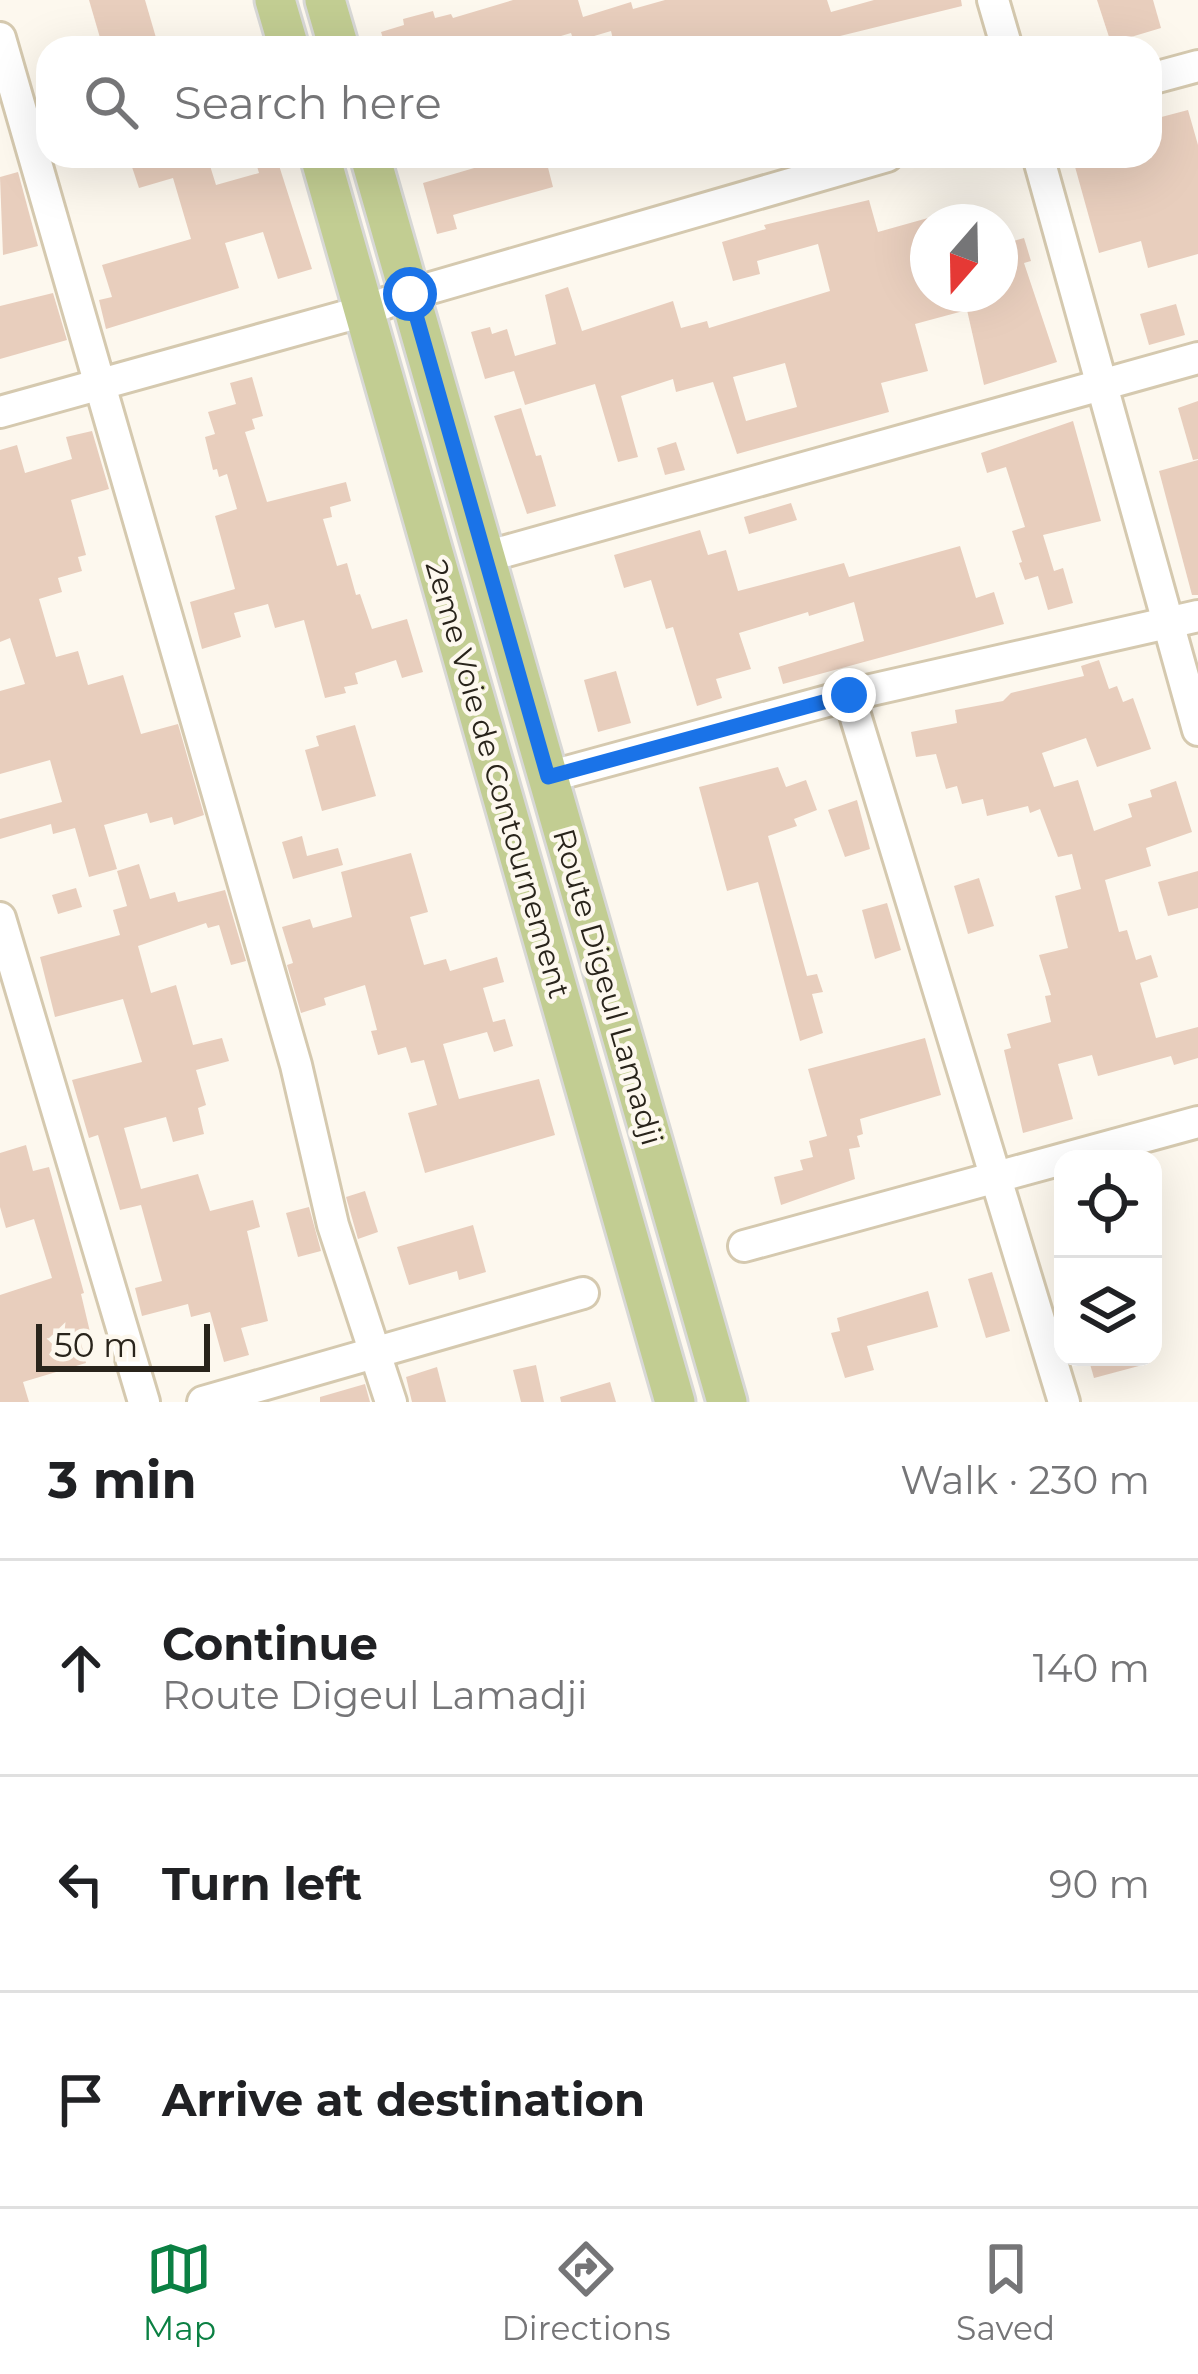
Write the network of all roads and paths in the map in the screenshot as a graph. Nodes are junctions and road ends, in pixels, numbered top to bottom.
1 (275, 0) edge
2 (326, 0) edge
3 (993, 0) edge
4 (286, 36) edge
5 (336, 36) edge
6 (1004, 36) edge
7 (0, 38) edge
8 (1198, 66) edge
9 (1162, 76) edge
10 (36, 162) edge
11 (38, 168) edge
12 (323, 168) edge
13 (373, 168) edge
14 (846, 168) edge
15 (1041, 168) edge
16 (410, 294) junction
17 (364, 311) junction
18 (1198, 358) edge
19 (100, 383) junction
20 (1100, 386) junction
21 (0, 412) edge
22 (485, 557) junction
23 (1183, 620) edge
24 (849, 695) junction
25 (1198, 730) edge
26 (548, 777) junction
27 (0, 918) edge
28 (1198, 1122) edge
29 (996, 1177) junction
30 (744, 1246) dead end
31 (583, 1293) dead end
32 (378, 1351) junction
33 (144, 1402) edge
34 (203, 1402) edge
35 (392, 1402) edge
36 (675, 1402) edge
37 (727, 1402) edge
38 (1064, 1402) edge

1 - 4 main road
2 - 5 main road
3 - 6 street
7 - 10 street
8 - 9 street
11 - 19 street
12 - 17 main road, 2eme Voie de Contournement
13 - 16 main road, Route Digeul Lamadji
14 - 16 street
15 - 20 street
16 - 17 street
16 - 22 main road, Route Digeul Lamadji
17 - 19 street
17 - 36 main road, 2eme Voie de Contournement
18 - 20 street
19 - 21 street
19 - 32 street
20 - 22 street
20 - 23 street
22 - 26 main road, Route Digeul Lamadji
23 - 24 street
23 - 25 street
24 - 26 street
24 - 29 street
26 - 37 main road, Route Digeul Lamadji
27 - 33 street
28 - 29 street
29 - 30 street
29 - 38 street
31 - 32 street
32 - 34 street
32 - 35 street

